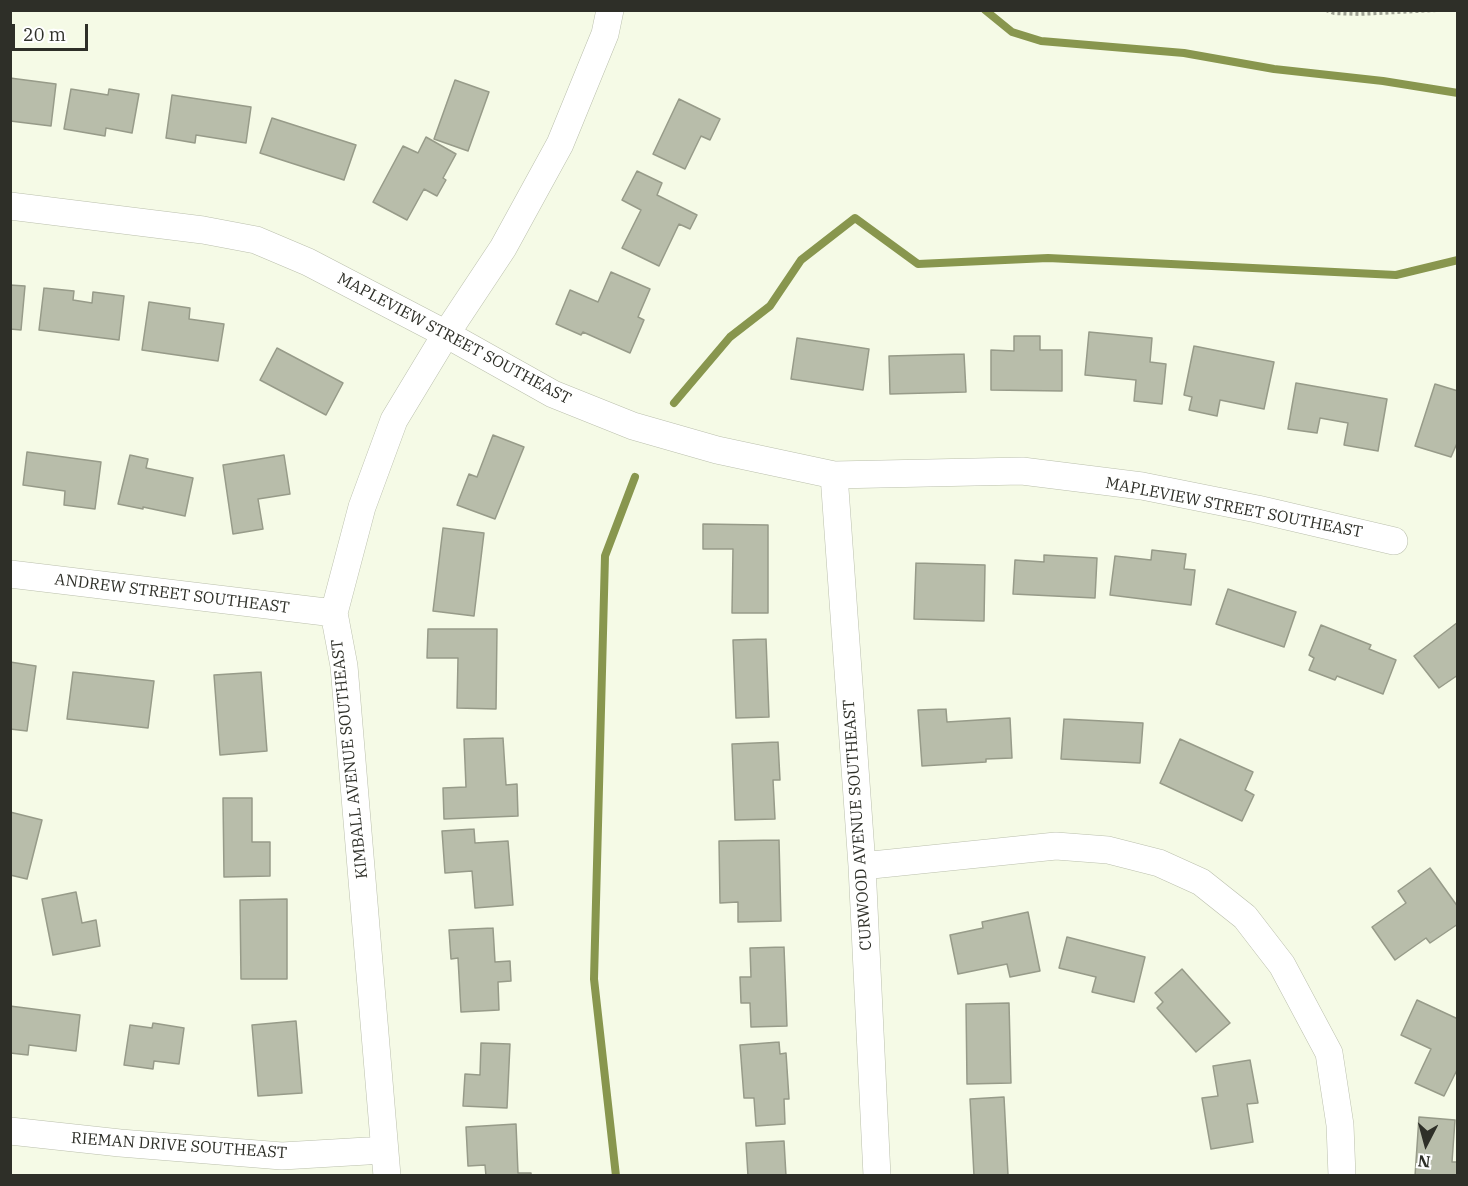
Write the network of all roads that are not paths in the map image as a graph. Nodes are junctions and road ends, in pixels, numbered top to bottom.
1 (610, 10) edge
2 (10, 206) edge
3 (446, 334) junction
4 (834, 475) junction
5 (1394, 541) dead end
6 (10, 574) edge
7 (334, 613) junction
8 (862, 866) junction
9 (10, 1131) edge
10 (385, 1163) edge
11 (877, 1176) edge
12 (1342, 1176) edge

1 - 3 street, KIMBALL AVENUE SOUTHEAST
2 - 3 street, MAPLEVIEW STREET SOUTHEAST
3 - 4 street, MAPLEVIEW STREET SOUTHEAST
3 - 7 street, KIMBALL AVENUE SOUTHEAST
4 - 5 street, MAPLEVIEW STREET SOUTHEAST
4 - 8 street, CURWOOD AVENUE SOUTHEAST
6 - 7 street, ANDREW STREET SOUTHEAST
7 - 10 street, KIMBALL AVENUE SOUTHEAST
8 - 11 street, CURWOOD AVENUE SOUTHEAST
8 - 12 street
9 - 10 street, RIEMAN DRIVE SOUTHEAST

